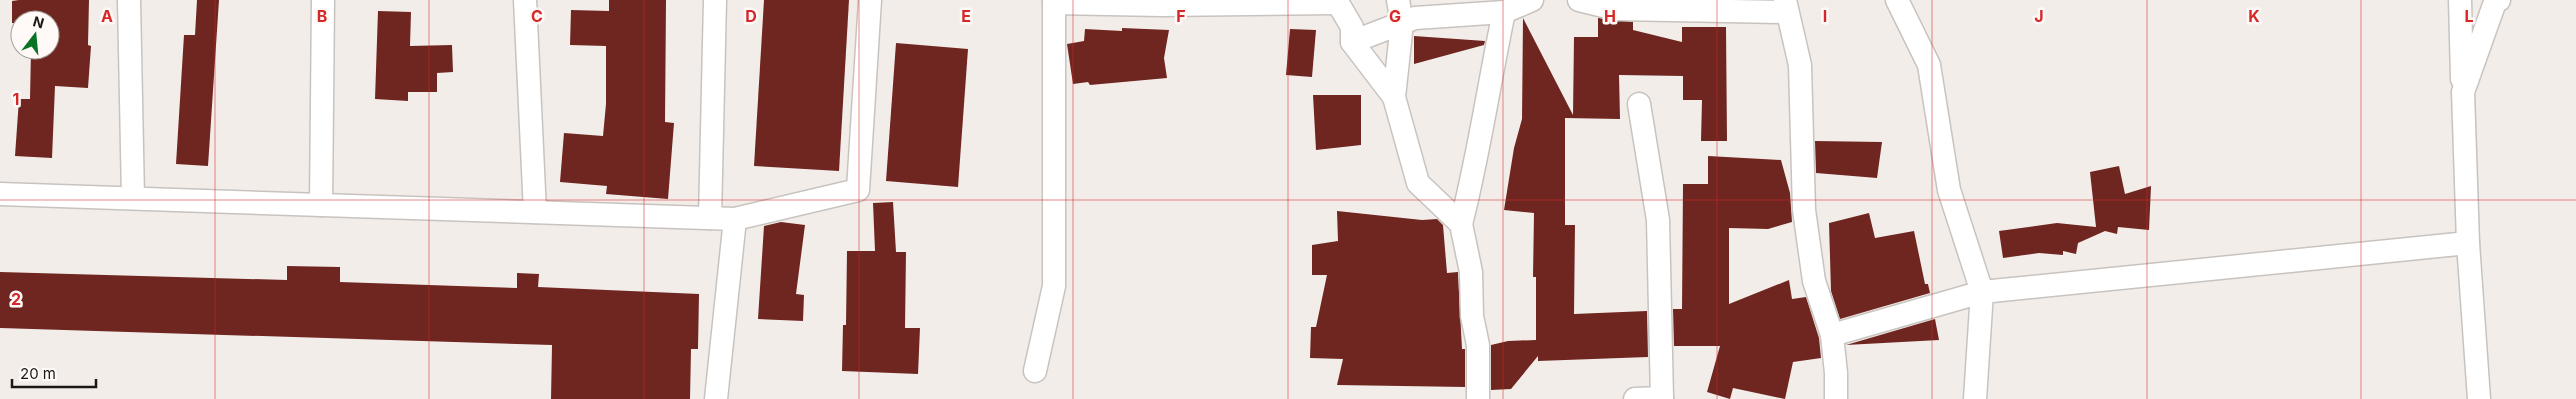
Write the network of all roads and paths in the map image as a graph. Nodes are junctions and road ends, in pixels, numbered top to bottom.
1 (130, 0) edge
2 (323, 0) edge
3 (525, 0) edge
4 (715, 0) edge
5 (870, 0) edge
6 (1398, 0) edge
7 (1532, 0) edge
8 (1579, 0) edge
9 (1897, 0) edge
10 (2460, 0) edge
11 (2499, 0) edge
12 (1054, 1) edge
13 (1337, 2) edge
14 (1786, 6) edge
15 (1504, 12) junction
16 (1402, 23) junction
17 (1352, 42) junction
18 (2463, 92) junction
19 (1394, 97) junction
20 (1639, 104) dead end
21 (0, 194) edge
22 (133, 198) junction
23 (321, 205) junction
24 (535, 212) junction
25 (710, 218) junction
26 (735, 219) junction
27 (1461, 224) junction
28 (2468, 243) junction
29 (1982, 292) junction
30 (1832, 335) junction
31 (1036, 371) dead end
32 (716, 399) edge
33 (1478, 399) edge
34 (1635, 399) edge
35 (1662, 399) edge
36 (1836, 399) edge
37 (1975, 399) edge
38 (2479, 399) edge

1 - 22 street
2 - 23 street
3 - 24 street
4 - 25 street
5 - 26 street
6 - 16 street
7 - 15 street
8 - 14 street
9 - 29 street
10 - 18 street
11 - 18 street
12 - 13 street
12 - 31 street
13 - 17 street
14 - 30 street
15 - 16 street
15 - 27 street
16 - 17 street
16 - 19 street
17 - 19 street
18 - 28 street
19 - 27 street
20 - 35 street
21 - 22 street
22 - 23 street
23 - 24 street
24 - 25 street
25 - 26 street
26 - 32 street
27 - 33 street
28 - 29 street
28 - 38 street
29 - 30 street
29 - 37 street
30 - 36 street
34 - 35 street

